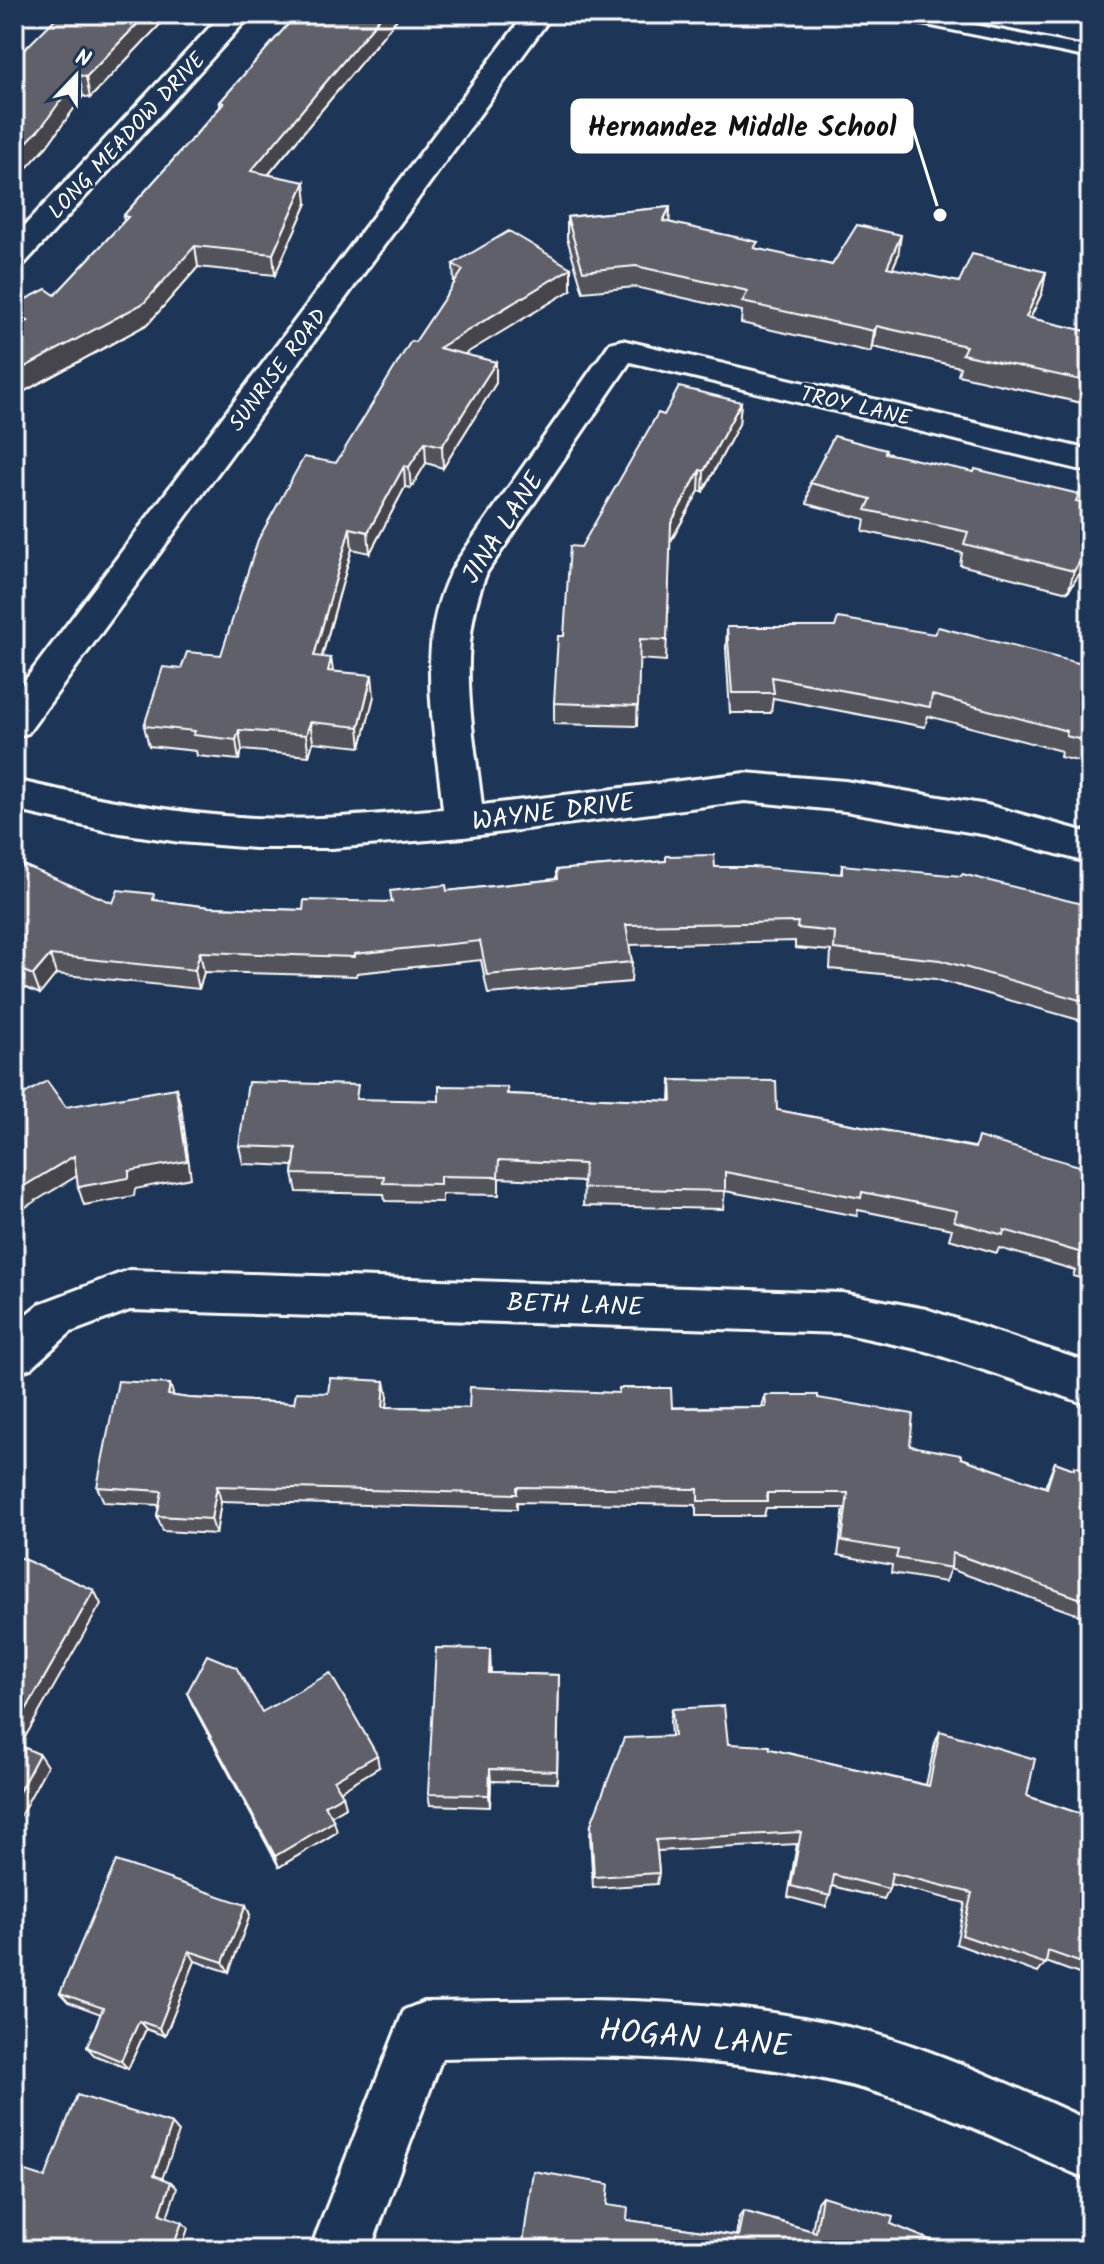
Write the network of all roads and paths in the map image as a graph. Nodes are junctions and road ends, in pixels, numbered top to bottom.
1 (238, 14) edge
2 (539, 14) edge
3 (897, 14) edge
4 (1090, 53) edge
5 (14, 256) edge
6 (622, 350) joint
7 (1090, 461) edge
8 (14, 723) edge
9 (14, 795) edge
10 (464, 822) junction
11 (1090, 848) edge
12 (14, 1353) edge
13 (1090, 1384) edge
14 (1090, 2151) edge
15 (340, 2250) edge

1 - 5 street, LONG MEADOW DRIVE
2 - 8 street, SUNRISE ROAD
3 - 4 lane
6 - 7 street, TROY LANE
6 - 10 street, JINA LANE
9 - 10 street, WAYNE DRIVE
10 - 11 street, WAYNE DRIVE
12 - 13 street, BETH LANE
14 - 15 street, HOGAN LANE

